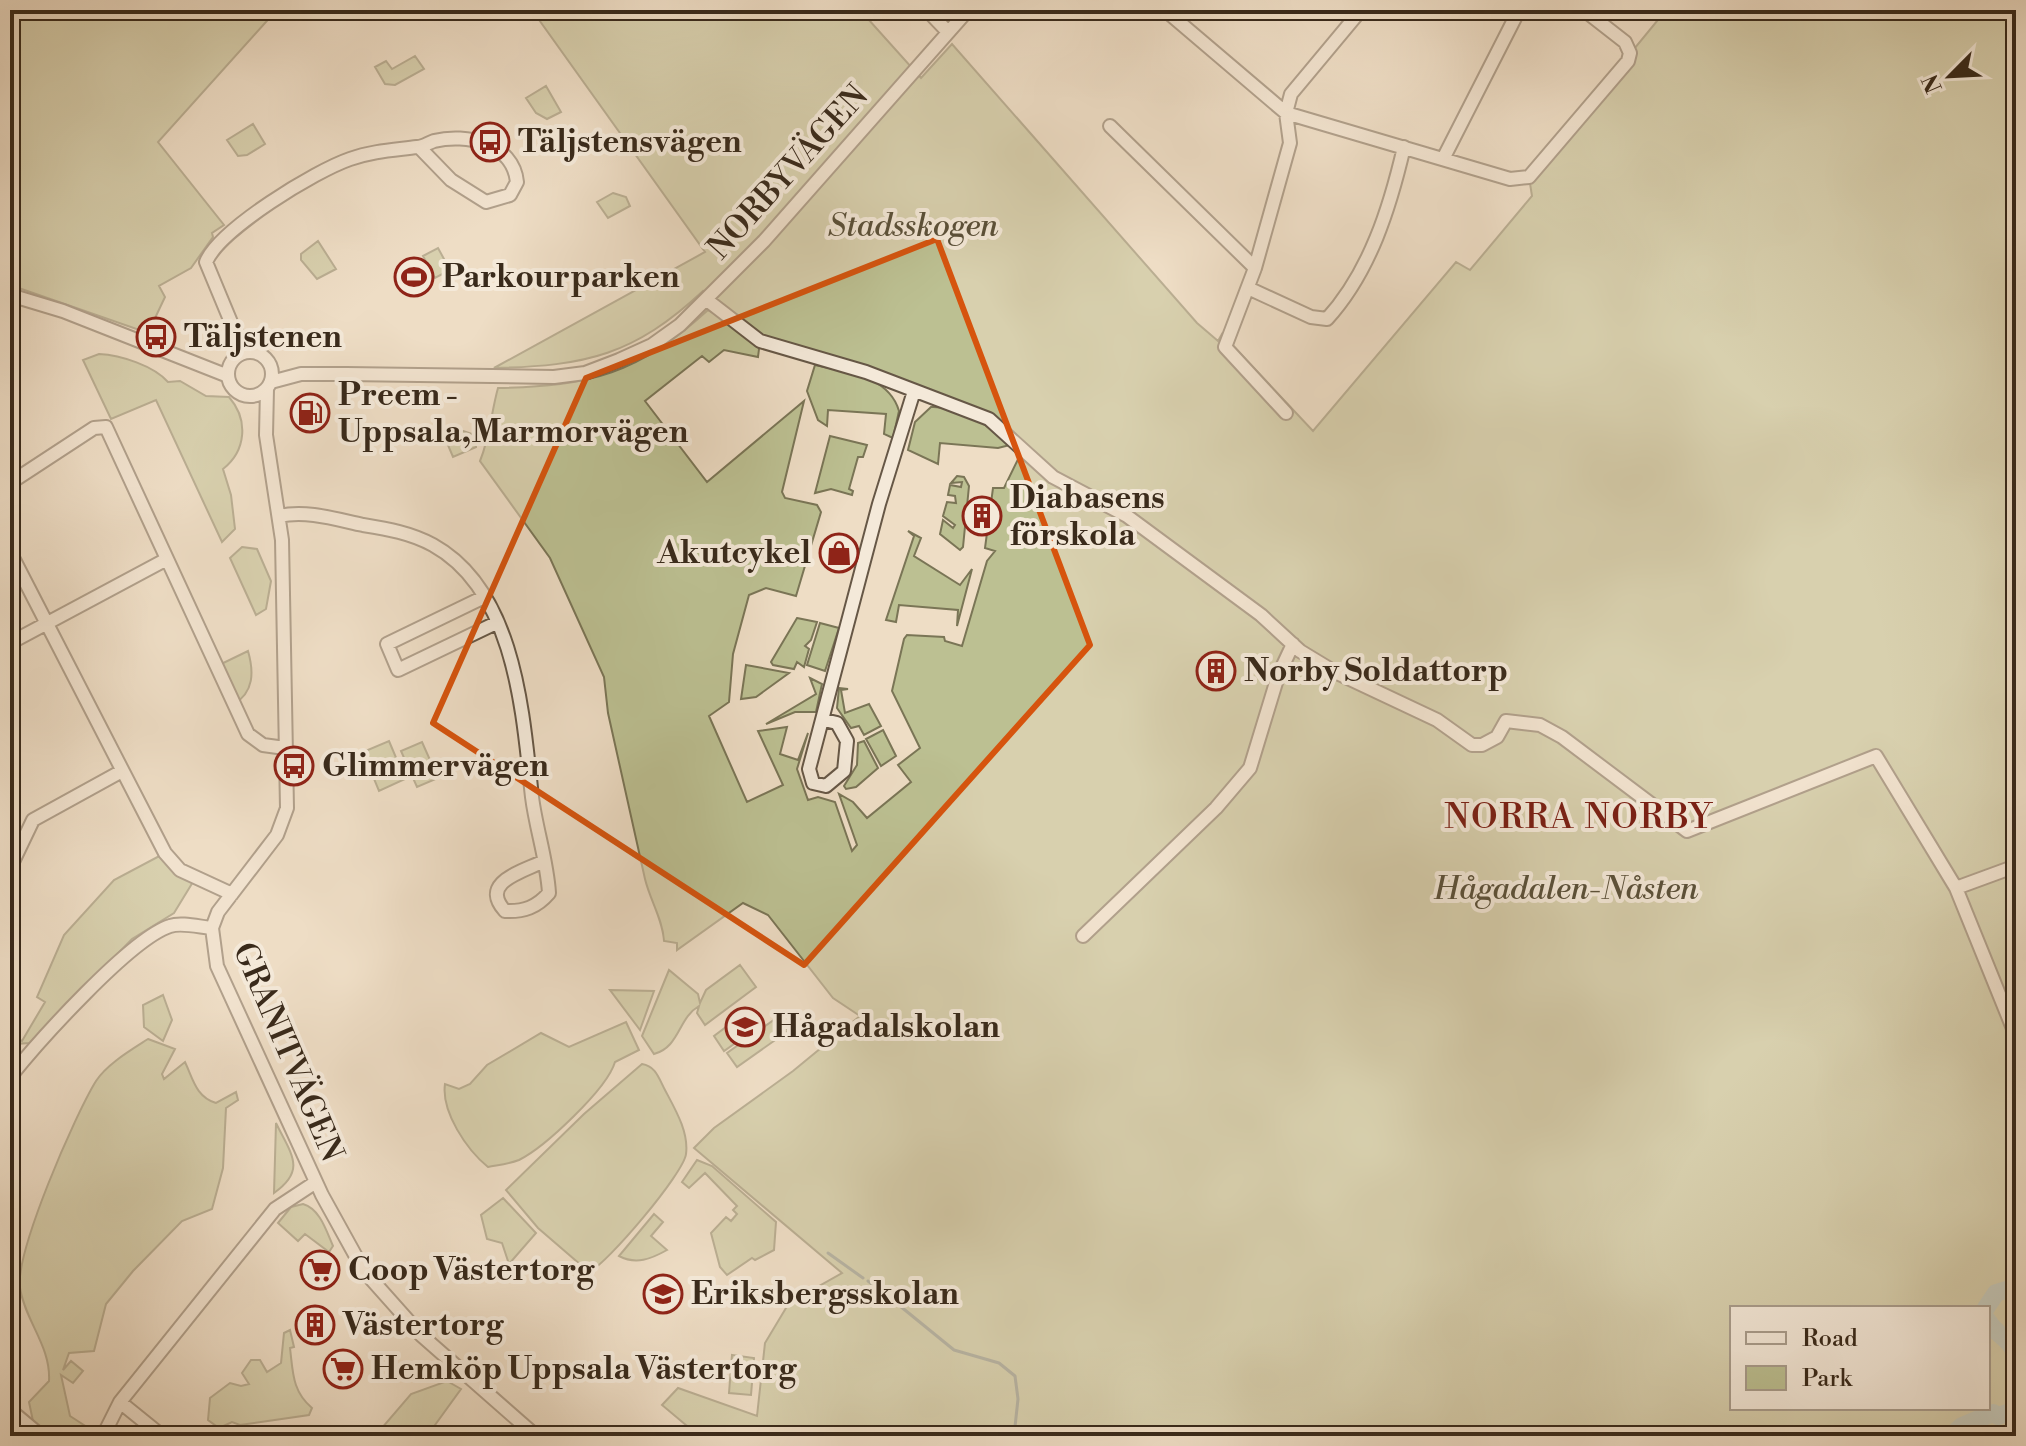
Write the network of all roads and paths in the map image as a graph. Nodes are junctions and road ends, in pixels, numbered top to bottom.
1 (927, 10) edge
2 (968, 10) edge
3 (1361, 10) edge
4 (1519, 10) edge
5 (1584, 10) edge
6 (1167, 11) edge
7 (1601, 15) edge
8 (948, 32) junction
9 (1286, 113) junction
10 (1110, 126) dead end
11 (419, 147) junction
12 (1404, 147) junction
13 (1443, 159) junction
14 (1255, 268) junction
15 (1248, 288) junction
16 (10, 295) edge
17 (707, 300) junction
18 (237, 361) junction
19 (272, 367) junction
20 (301, 374) junction
21 (269, 385) junction
22 (914, 391) junction
23 (250, 397) junction
24 (1286, 413) dead end
25 (266, 435) junction
26 (10, 483) edge
27 (279, 516) junction
28 (10, 552) edge
29 (167, 559) junction
30 (482, 598) junction
31 (45, 623) junction
32 (496, 623) junction
33 (10, 643) edge
34 (1293, 644) junction
35 (824, 720) junction
36 (285, 748) junction
37 (122, 771) junction
38 (544, 861) junction
39 (11, 865) edge
40 (2016, 866) edge
41 (1956, 888) junction
42 (232, 894) junction
43 (212, 928) junction
44 (1083, 936) dead end
45 (2016, 1036) edge
46 (10, 1077) edge
47 (316, 1182) junction
48 (120, 1402) junction
49 (10, 1410) edge
50 (41, 1436) edge
51 (103, 1436) edge
52 (162, 1436) edge
53 (536, 1436) edge

1 - 8 street
2 - 8 street, NORBYVÄGEN
3 - 9 street
4 - 13 street
5 - 7 street
6 - 9 street
7 - 13 street
8 - 17 street, NORBYVÄGEN
9 - 12 street
9 - 14 street
10 - 14 street
11 - 11 street
11 - 18 street
12 - 13 street
12 - 15 street
14 - 15 street
15 - 24 street
16 - 18 street
17 - 20 street, NORBYVÄGEN
17 - 22 street
18 - 19 street
18 - 23 street
19 - 20 street, NORBYVÄGEN
19 - 21 street
20 - 21 street, NORBYVÄGEN
21 - 23 street
21 - 25 street, GRANITVÄGEN
22 - 34 street
22 - 35 street
23 - 25 street, GRANITVÄGEN
25 - 27 street, GRANITVÄGEN
26 - 29 street
27 - 30 street
27 - 36 street, GRANITVÄGEN
28 - 31 street
29 - 31 street
29 - 36 street
30 - 32 street
30 - 32 street
31 - 33 street
31 - 37 street
32 - 38 street
34 - 41 street
34 - 44 street
35 - 35 street
36 - 42 street, GRANITVÄGEN
37 - 39 street
37 - 42 street
38 - 38 street
40 - 41 street
41 - 45 street
42 - 43 street, GRANITVÄGEN
43 - 46 street
43 - 47 street, GRANITVÄGEN
47 - 48 street
47 - 53 street, GRANITVÄGEN
48 - 51 street
48 - 52 street
49 - 50 street

